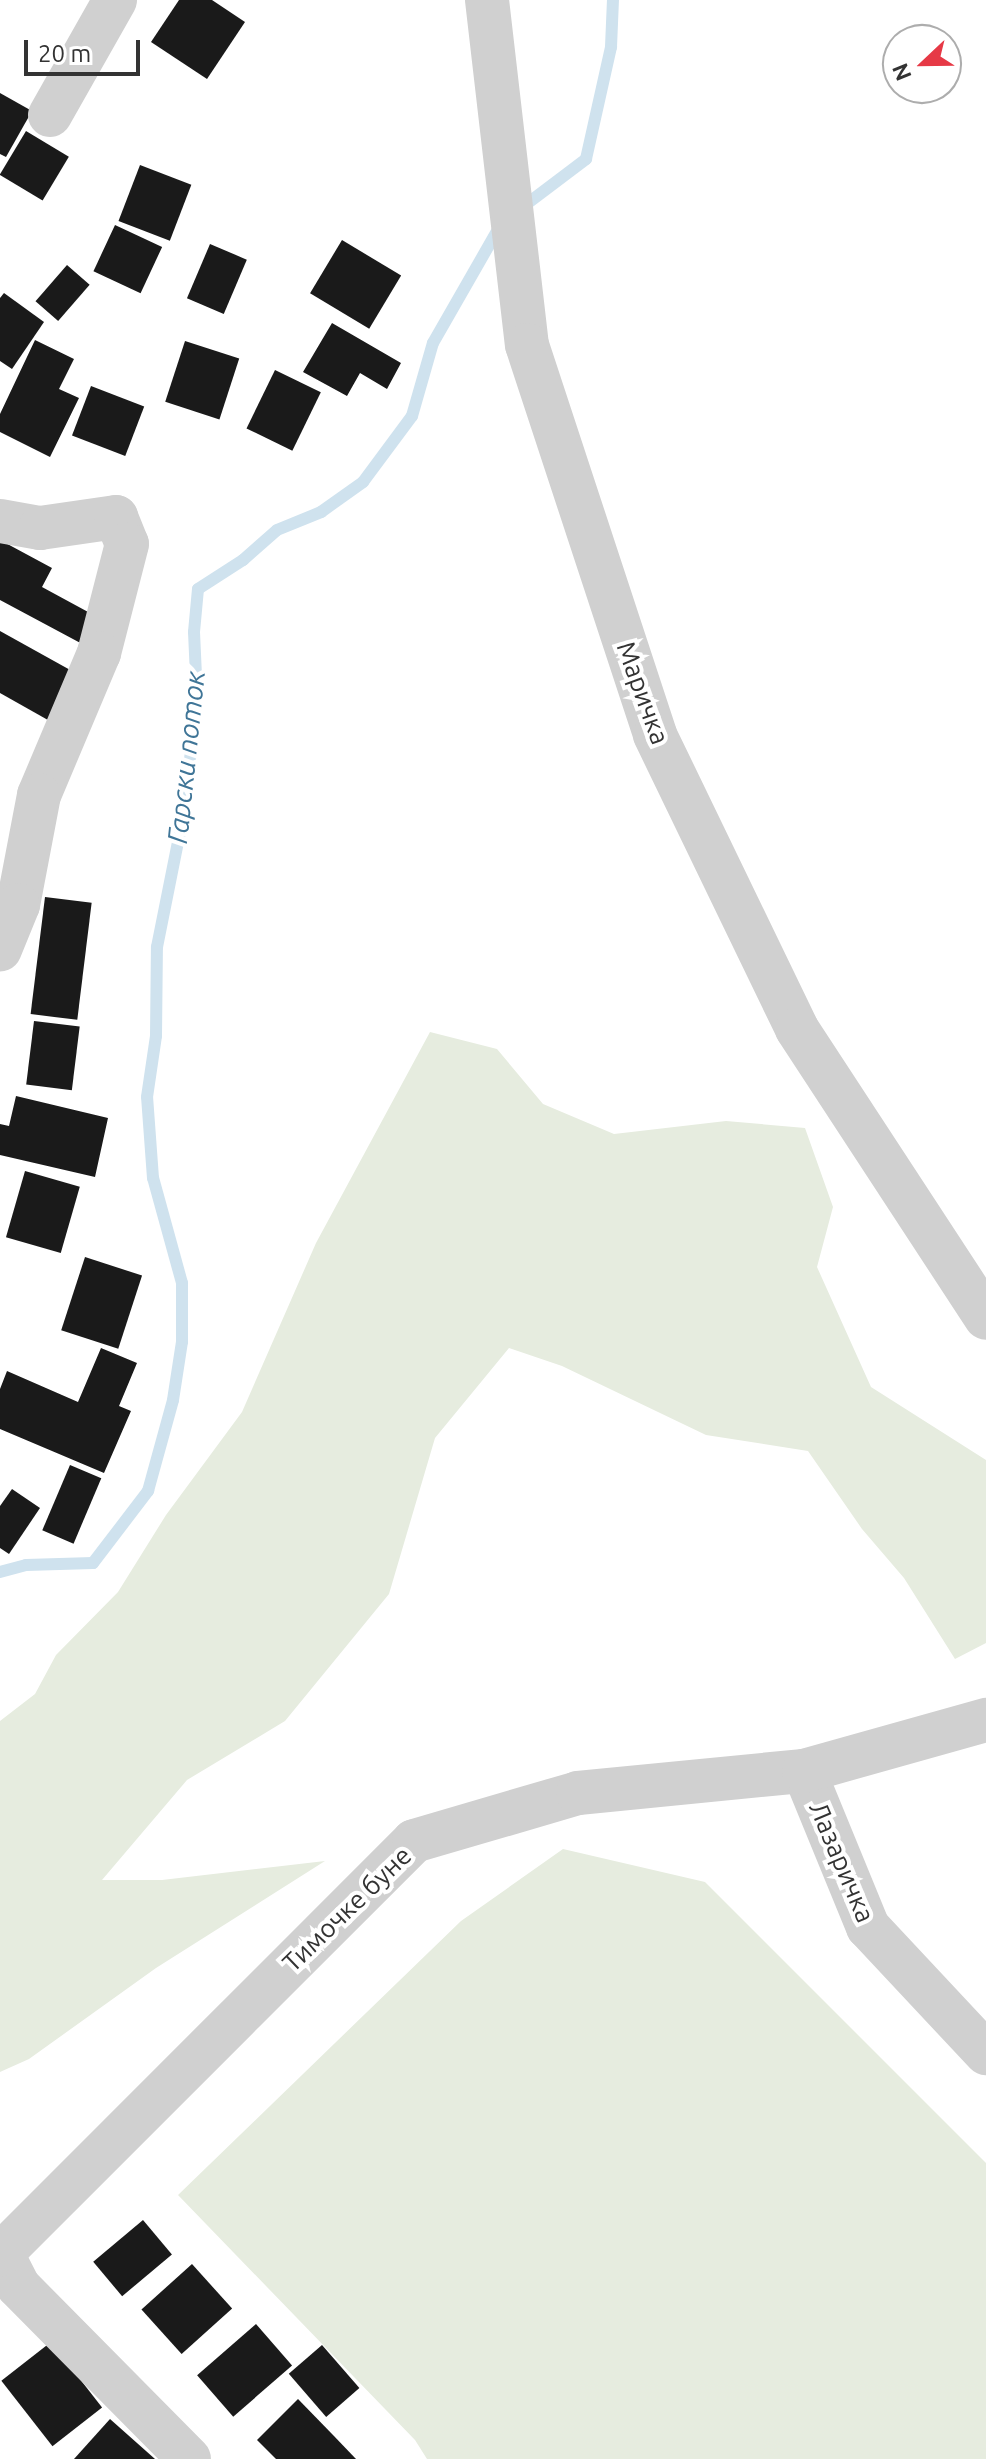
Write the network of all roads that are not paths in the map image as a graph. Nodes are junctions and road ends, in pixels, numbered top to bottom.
1 (115, 0) edge
2 (487, 0) edge
3 (50, 115) dead end
4 (0, 521) edge
5 (0, 949) edge
6 (986, 1318) edge
7 (986, 1720) edge
8 (804, 1771) junction
9 (986, 2053) edge
10 (1, 2254) edge
11 (189, 2459) edge

1 - 3 street
2 - 6 street, Маричка
4 - 5 street
7 - 8 street, Тимочке буне
8 - 9 street, Лазаричка
8 - 10 street, Тимочке буне
10 - 11 street

